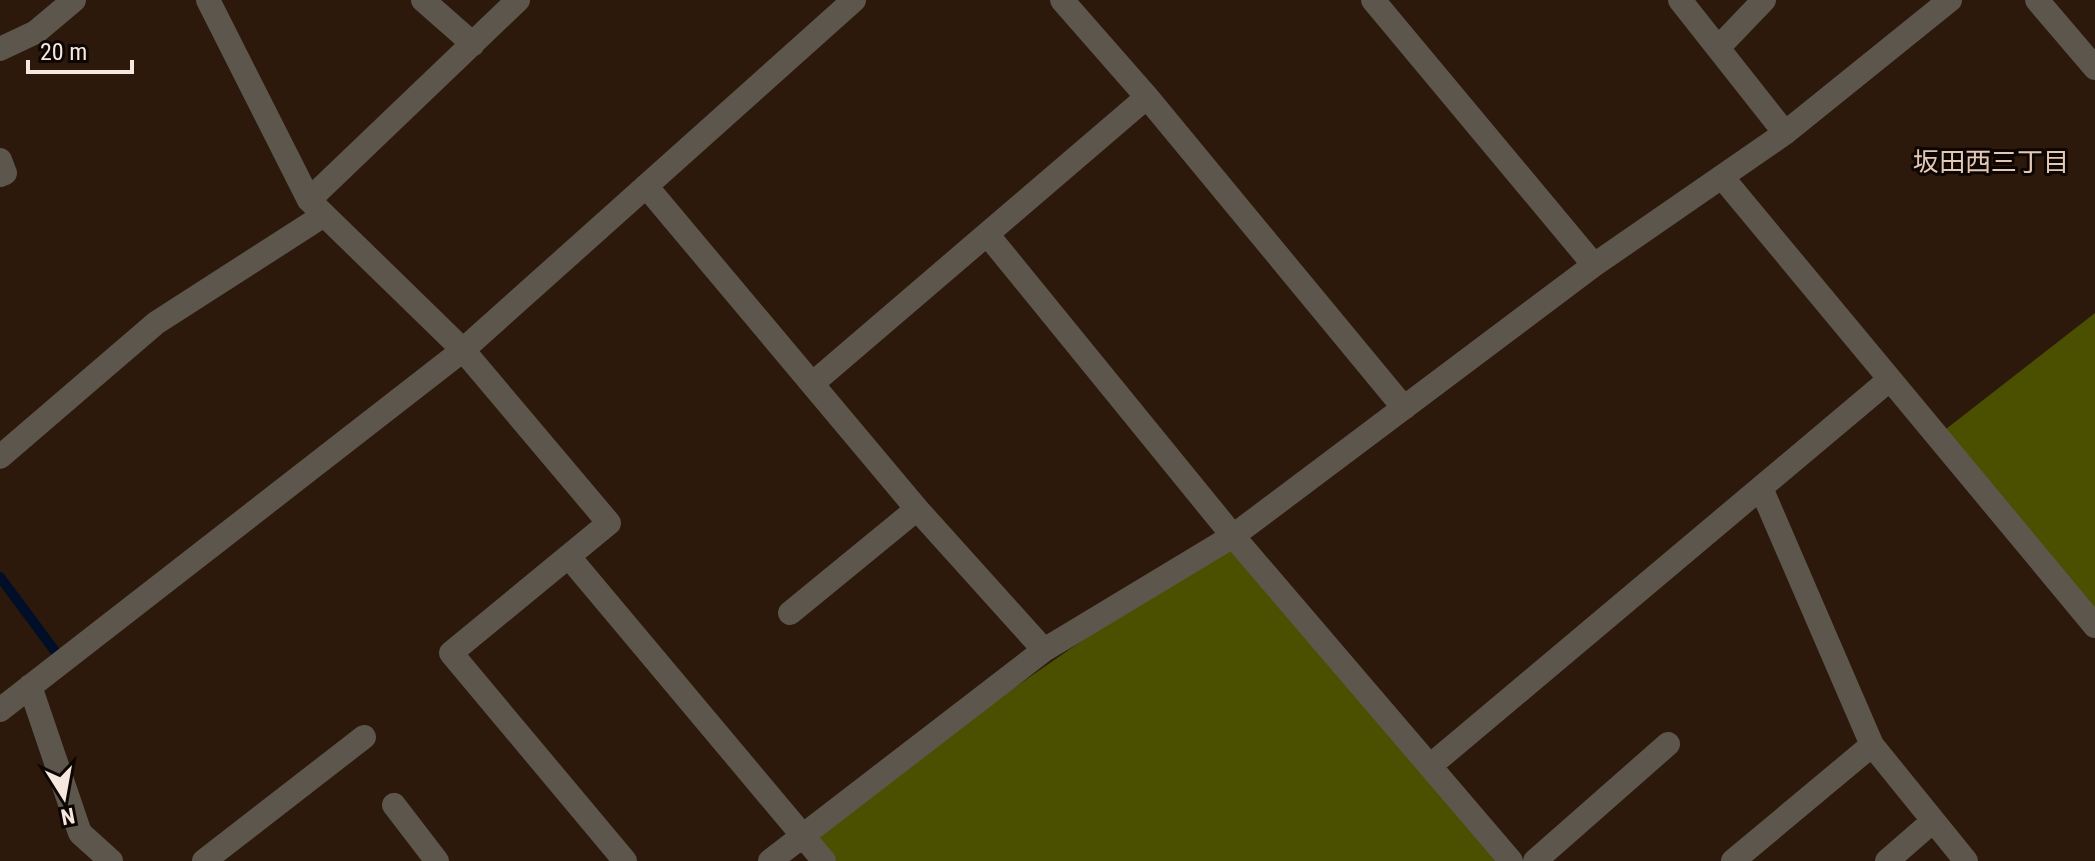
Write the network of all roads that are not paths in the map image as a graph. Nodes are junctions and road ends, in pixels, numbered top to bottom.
1 (74, 0) edge
2 (208, 0) edge
3 (423, 0) edge
4 (518, 0) edge
5 (854, 0) edge
6 (1062, 0) edge
7 (1373, 0) edge
8 (1680, 0) edge
9 (1764, 0) edge
10 (1950, 0) edge
11 (2050, 4) edge
12 (473, 44) junction
13 (1718, 48) junction
14 (0, 49) edge
15 (2095, 68) edge
16 (1147, 97) junction
17 (1785, 133) junction
18 (0, 160) edge
19 (0, 175) edge
20 (1722, 177) junction
21 (646, 186) junction
22 (316, 208) junction
23 (987, 234) junction
24 (1594, 265) junction
25 (463, 350) junction
26 (1889, 380) junction
27 (812, 384) junction
28 (1404, 408) junction
29 (0, 457) edge
30 (1761, 488) junction
31 (917, 509) junction
32 (1233, 536) junction
33 (569, 557) junction
34 (790, 613) dead end
35 (2095, 626) edge
36 (1044, 650) junction
37 (30, 686) junction
38 (3, 703) edge
39 (364, 737) dead end
40 (1668, 744) dead end
41 (1872, 745) junction
42 (1430, 766) junction
43 (394, 805) dead end
44 (1933, 821) junction
45 (803, 834) junction
46 (111, 861) edge
47 (204, 861) edge
48 (437, 861) edge
49 (625, 861) edge
50 (770, 861) edge
51 (824, 861) edge
52 (1511, 861) edge
53 (1535, 861) edge
54 (1733, 861) edge
55 (1887, 861) edge
56 (1966, 861) edge

1 - 14 street
2 - 22 street
3 - 12 street
4 - 12 street
5 - 21 street
6 - 16 street
7 - 24 street
8 - 13 street
9 - 13 street
10 - 17 street
11 - 15 street
12 - 22 street
13 - 17 street
16 - 23 street
16 - 28 street
17 - 20 street
18 - 19 street
20 - 24 street
20 - 26 street
21 - 25 street
21 - 27 street
22 - 25 street
22 - 29 street
23 - 27 street
23 - 32 street
24 - 28 street
25 - 33 street
25 - 37 street
26 - 30 street
26 - 35 street
27 - 31 street
28 - 32 street
30 - 41 street
30 - 42 street
31 - 34 street
31 - 36 street
32 - 36 street
32 - 42 street
33 - 45 street
33 - 49 street
36 - 45 street
37 - 38 street
37 - 46 street
39 - 47 street
40 - 53 street
41 - 44 street
41 - 54 street
42 - 52 street
43 - 48 street
44 - 55 street
44 - 56 street
45 - 50 street
45 - 51 street

